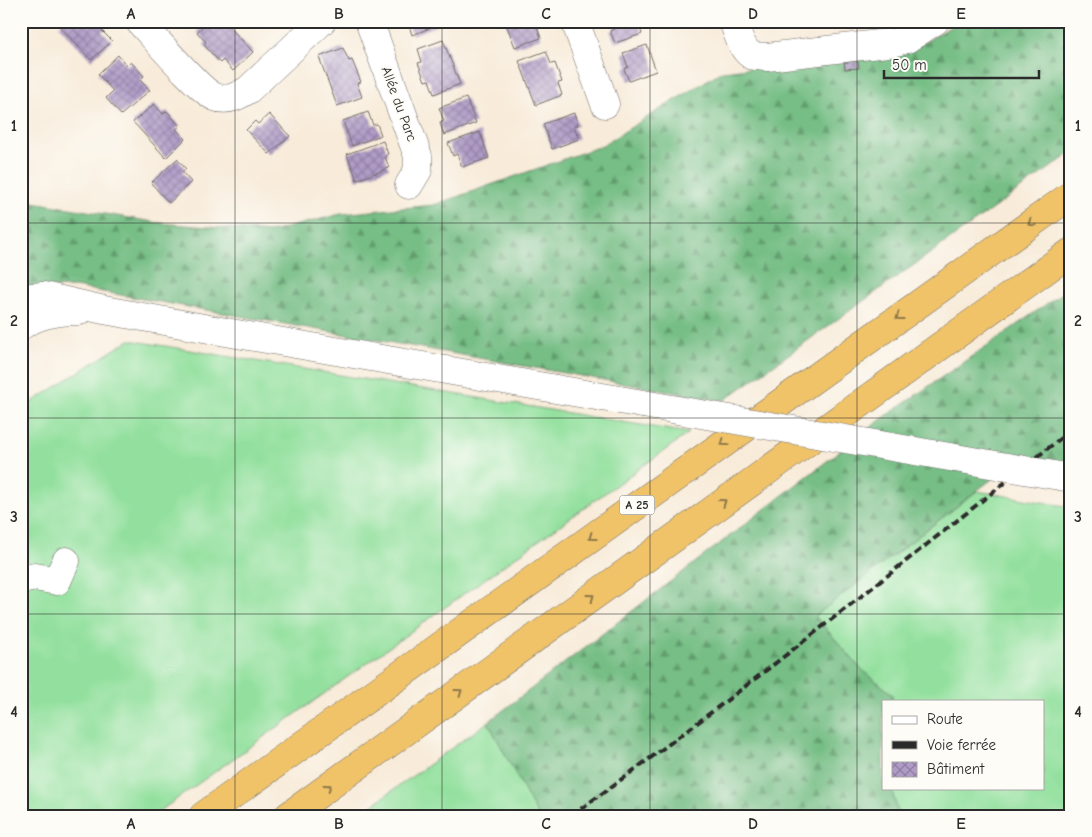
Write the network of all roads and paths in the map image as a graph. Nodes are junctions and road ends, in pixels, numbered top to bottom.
1 (139, 21) edge
2 (322, 21) edge
3 (369, 21) edge
4 (574, 21) edge
5 (733, 21) edge
6 (922, 25) edge
7 (605, 104) dead end
8 (409, 185) dead end
9 (1071, 195) edge
10 (1071, 252) edge
11 (21, 298) edge
12 (104, 310) junction
13 (21, 326) edge
14 (1071, 478) edge
15 (66, 561) dead end
16 (21, 580) edge
17 (203, 816) edge
18 (288, 816) edge

1 - 2 street
3 - 8 street, Allée du Parc
4 - 7 street
5 - 6 street
9 -> 17 highway, A 25
18 -> 10 highway
11 - 12 street
12 - 13 street
12 - 14 street, bridge
15 - 16 street

